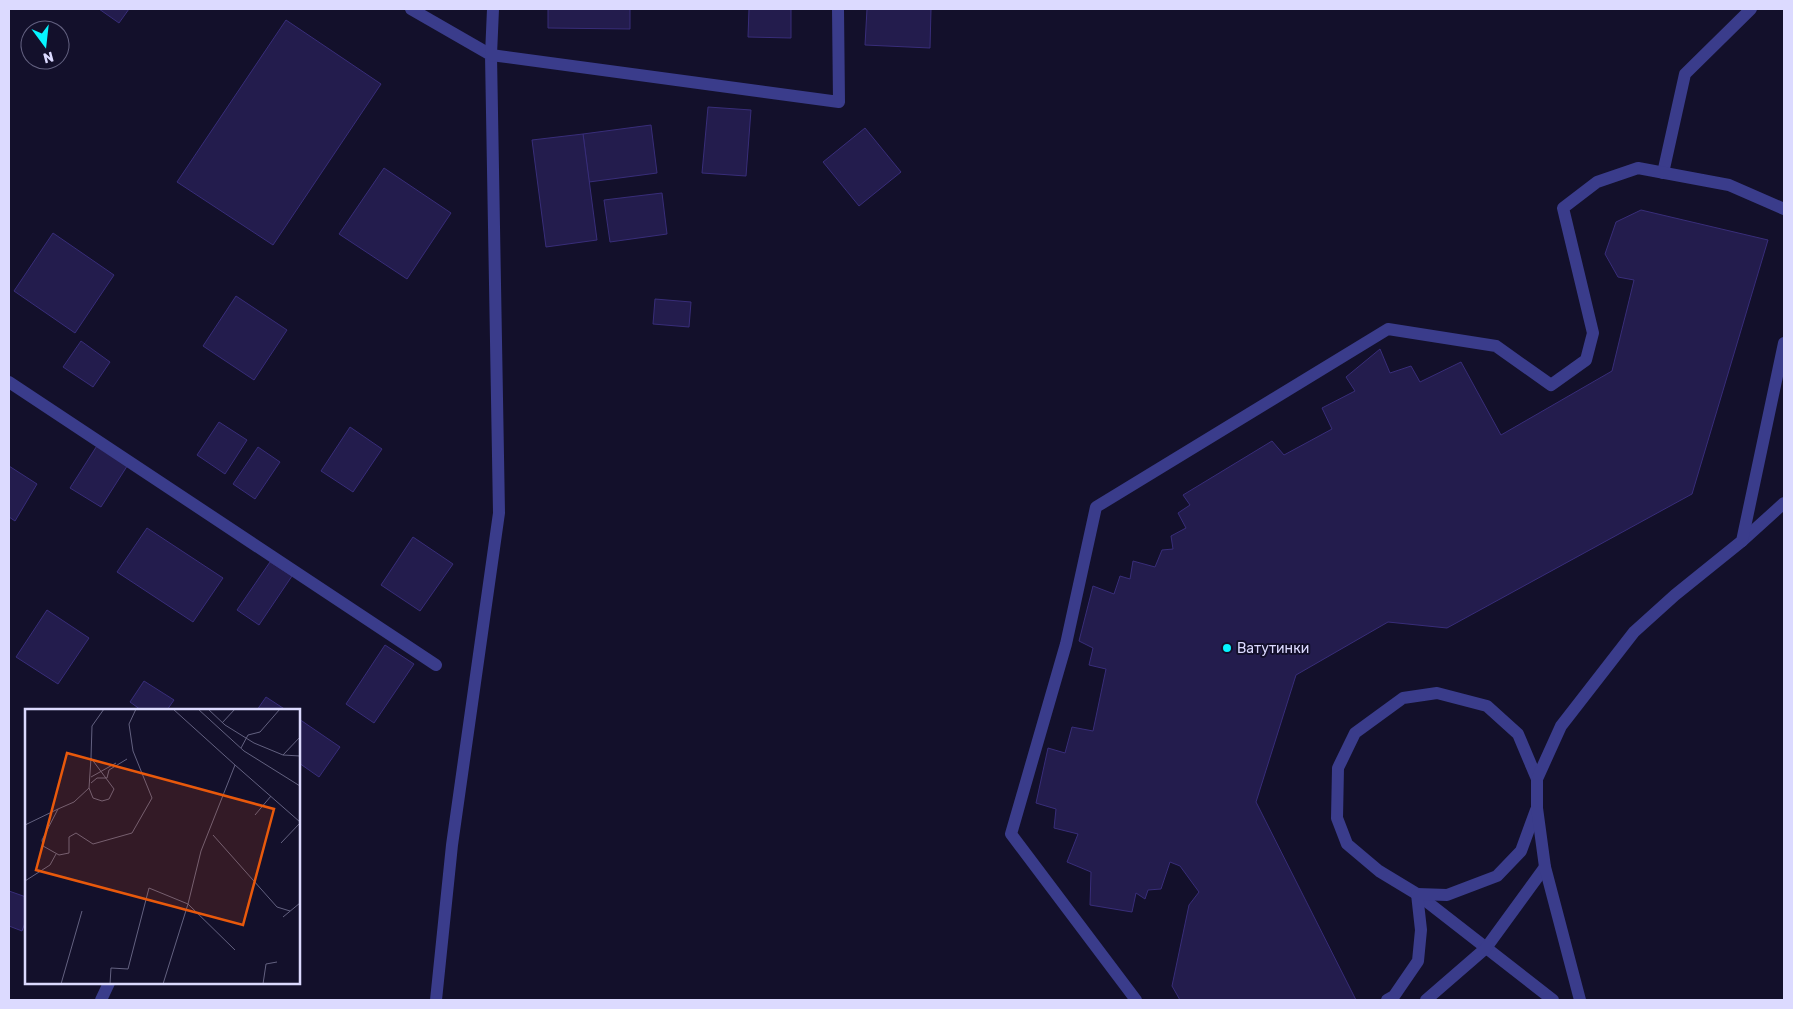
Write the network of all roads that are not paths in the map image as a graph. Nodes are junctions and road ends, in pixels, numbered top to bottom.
1 (410, 9) edge
2 (493, 9) edge
3 (838, 9) edge
4 (1750, 9) edge
5 (491, 55) junction
6 (1663, 173) junction
7 (1784, 209) edge
8 (1784, 343) edge
9 (9, 382) edge
10 (1784, 503) edge
11 (1742, 541) junction
12 (436, 665) dead end
13 (1537, 779) junction
14 (1537, 808) junction
15 (1545, 867) junction
16 (1417, 894) junction
17 (1486, 948) junction
18 (109, 984) edge
19 (101, 1000) edge
20 (436, 1000) edge
21 (1136, 1000) edge
22 (1387, 1000) edge
23 (1426, 1000) edge
24 (1552, 1000) edge
25 (1580, 1000) edge

1 - 5 street
2 - 5 street
3 - 5 street
4 - 6 street
5 - 20 street
6 - 7 street
6 - 21 street
8 - 11 street
9 - 12 street
10 - 11 street
11 - 13 street
13 - 14 street
13 - 16 street
14 - 15 street
14 - 16 street
15 - 17 street
15 - 25 street
16 - 17 street
16 - 22 street
17 - 23 street
17 - 24 street
18 - 19 street

